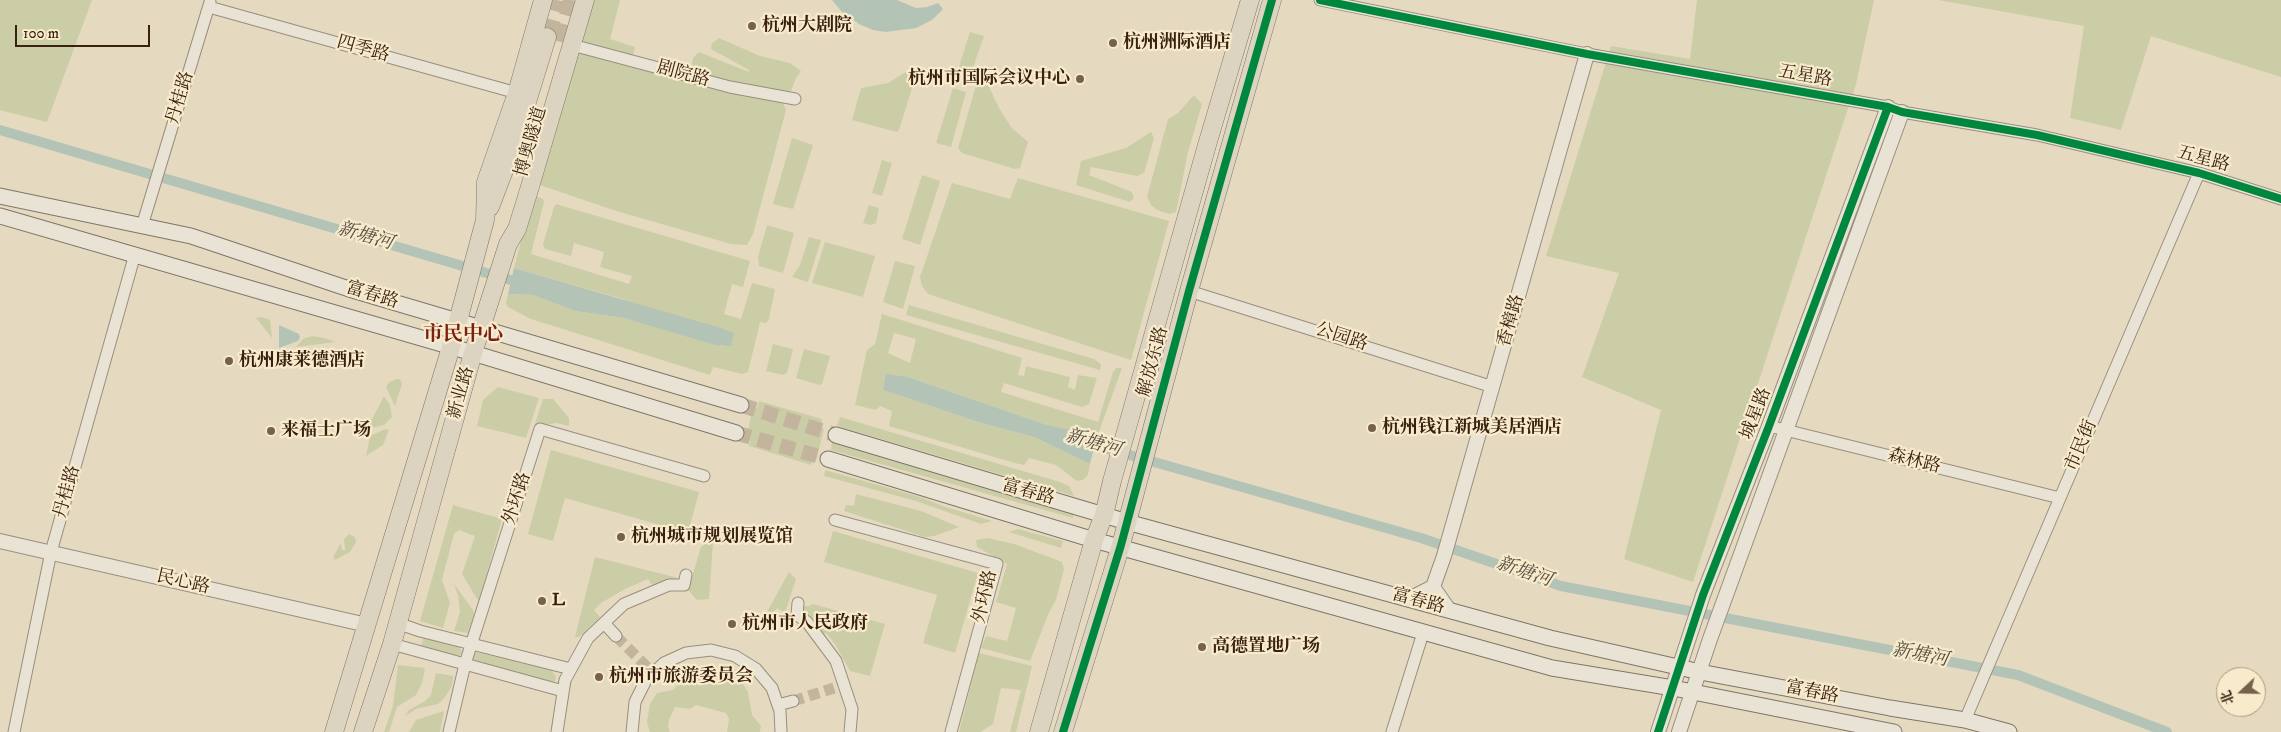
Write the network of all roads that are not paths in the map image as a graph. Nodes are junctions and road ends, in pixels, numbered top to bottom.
1 (543, 0) edge
2 (585, 0) edge
3 (1250, 0) edge
4 (1272, 0) edge
5 (1320, 0) edge
6 (210, 4) edge
7 (560, 41) junction
8 (1587, 54) junction
9 (517, 93) junction
10 (795, 99) dead end
11 (1888, 106) junction
12 (1902, 112) junction
13 (2199, 173) junction
14 (0, 196) edge
15 (2281, 199) edge
16 (0, 216) edge
17 (485, 220) junction
18 (142, 226) junction
19 (135, 254) junction
20 (1189, 292) junction
21 (456, 322) junction
22 (481, 329) junction
23 (450, 347) junction
24 (473, 353) junction
25 (1493, 387) junction
26 (741, 405) tunnel mouth
27 (1769, 426) junction
28 (1786, 430) junction
29 (736, 433) tunnel mouth
30 (836, 435) tunnel mouth
31 (828, 459) tunnel mouth
32 (704, 476) dead end
33 (2060, 498) junction
34 (1104, 515) junction
35 (834, 520) dead end
36 (1127, 522) junction
37 (1094, 540) junction
38 (0, 542) edge
39 (1121, 546) junction
40 (51, 552) junction
41 (686, 575) dead end
42 (1433, 587) junction
43 (1409, 599) junction
44 (798, 603) dead end
45 (1449, 610) junction
46 (397, 623) junction
47 (604, 623) junction
48 (367, 625) junction
49 (1423, 633) junction
50 (616, 636) tunnel mouth
51 (472, 643) junction
52 (392, 644) junction
53 (465, 664) junction
54 (1680, 666) junction
55 (571, 669) junction
56 (1700, 672) junction
57 (1673, 688) junction
58 (563, 691) junction
59 (1693, 693) junction
60 (793, 700) tunnel mouth
61 (778, 705) junction
62 (1965, 720) junction
63 (14, 732) edge
64 (334, 732) edge
65 (363, 732) edge
66 (449, 732) edge
67 (557, 732) edge
68 (632, 732) edge
69 (781, 732) edge
70 (850, 732) edge
71 (951, 732) edge
72 (1039, 732) edge
73 (1063, 732) edge
74 (1392, 732) edge
75 (1658, 732) edge
76 (1679, 732) edge
77 (1894, 732) edge
78 (2009, 732) edge

1 - 9 main road
2 - 7 main road, 新业路
3 - 34 main road, 解放东路
4 - 20 main road, 解放东路
5 - 8 street, 五星路
6 - 9 street, 四季路
6 - 18 street, 丹桂路
7 - 10 street, 剧院路
7 - 17 main road, 博奥隧道
7 - 22 main road, 新业路
8 - 11 street, 五星路
8 - 25 street, 香樟路
9 - 17 main road
11 - 12 street, 五星路
11 - 27 street, 城星路
12 - 13 street, 五星路
12 - 28 street, 城星路
13 - 15 street, 五星路
13 - 33 street, 市民街
14 - 18 main road, 富春路
16 - 19 main road, 富春路
17 - 21 main road
18 - 21 main road, 富春路
19 - 23 main road, 富春路
19 - 40 street, 丹桂路
20 - 25 street, 公园路
20 - 36 main road, 解放东路
21 - 22 main road, 富春路
21 - 23 main road, 新业路
22 - 24 main road, 新业路
22 - 26 main road, 富春路
23 - 24 main road, 富春路
23 - 48 main road, 新业路
24 - 29 main road, 富春路
24 - 46 main road, 新业路
25 - 42 street, 香樟路
27 - 28 street, 森林路
27 - 54 street, 城星路
28 - 33 street, 森林路
28 - 56 street, 城星路
30 - 34 main road, 富春路
31 - 37 main road, 富春路
32 - 51 street, 外环路
33 - 62 street, 市民街
34 - 36 main road, 富春路
34 - 37 main road, 解放东路
35 - 71 street, 外环路
36 - 39 main road, 解放东路
36 - 43 main road, 富春路
37 - 39 main road, 富春路
37 - 72 main road, 解放东路
38 - 40 street, 民心路
39 - 49 main road, 富春路
39 - 73 main road, 解放东路
40 - 48 street, 民心路
40 - 63 street, 丹桂路
41 - 47 street
42 - 43 street
42 - 45 street
43 - 45 main road, 富春路
44 - 70 street
45 - 54 main road, 富春路
46 - 51 street
46 - 52 main road, 新业路
47 - 50 street
47 - 55 street
48 - 64 main road, 新业路
49 - 57 main road, 富春路
49 - 74 street
51 - 53 street, 外环路
51 - 55 street
52 - 53 street
52 - 65 main road, 新业路
53 - 58 street
53 - 66 street, 外环路
54 - 56 main road, 富春路
54 - 57 street, 城星路
55 - 58 street
56 - 59 street, 城星路
56 - 62 main road, 富春路
57 - 59 main road, 富春路
57 - 75 street, 城星路
58 - 67 street
59 - 76 street, 城星路
59 - 77 main road, 富春路
60 - 61 street
61 - 68 street
61 - 69 street
62 - 78 main road, 富春路

